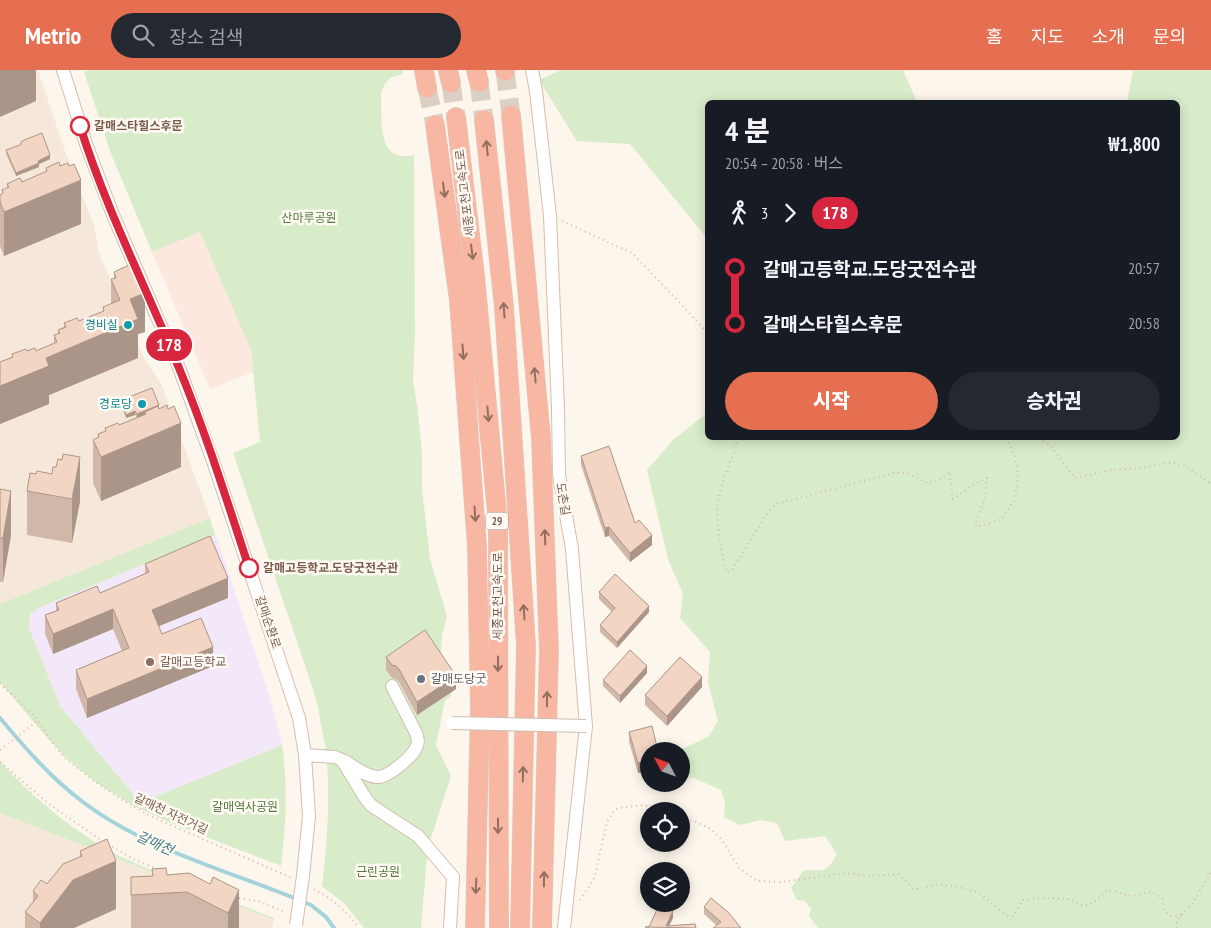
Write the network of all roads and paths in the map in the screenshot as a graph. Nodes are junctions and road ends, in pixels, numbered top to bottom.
1 (63, 70) edge
2 (532, 70) edge
3 (511, 116) tunnel mouth
4 (456, 117) tunnel mouth
5 (484, 120) tunnel mouth
6 (435, 125) tunnel mouth
7 (550, 219) junction
8 (705, 331) edge
9 (736, 440) edge
10 (1008, 440) edge
11 (1042, 440) edge
12 (1211, 484) edge
13 (0, 683) edge
14 (392, 686) dead end
15 (38, 720) junction
16 (452, 723) dead end
17 (586, 726) junction
18 (0, 750) edge
19 (305, 755) junction
20 (342, 760) junction
21 (0, 762) edge
22 (640, 805) edge
23 (690, 820) edge
24 (160, 870) edge
25 (1211, 872) edge
26 (300, 879) junction
27 (314, 890) dead end
28 (234, 897) edge
29 (285, 912) dead end
30 (1181, 915) junction
31 (565, 924) edge
32 (296, 927) edge
33 (359, 928) edge
34 (450, 928) edge
35 (474, 928) edge
36 (498, 928) edge
37 (520, 928) edge
38 (542, 928) edge
39 (1177, 928) edge

1 - 19 street, 갈매순환로
2 - 7 street, 도촌길
38 -> 3 highway
4 -> 36 highway, 세종포천고속도로 / 29
37 -> 5 highway, 세종포천고속도로 / 29
6 -> 35 highway
7 - 8 path
7 - 17 street, 도촌길
9 - 10 path
11 - 12 path
13 - 15 path, 갈매천 자전거길
14 - 20 street
15 - 18 path
15 - 26 path, 갈매천 자전거길
16 - 17 street, bridge
17 - 31 street, 도촌길
19 - 20 street
19 - 26 street, 갈매순환로
20 - 34 street
21 - 24 path
22 - 31 path
23 - 30 path
25 - 30 path
26 - 32 street, 갈매순환로, bridge
27 - 33 path
28 - 29 path
30 - 39 path

